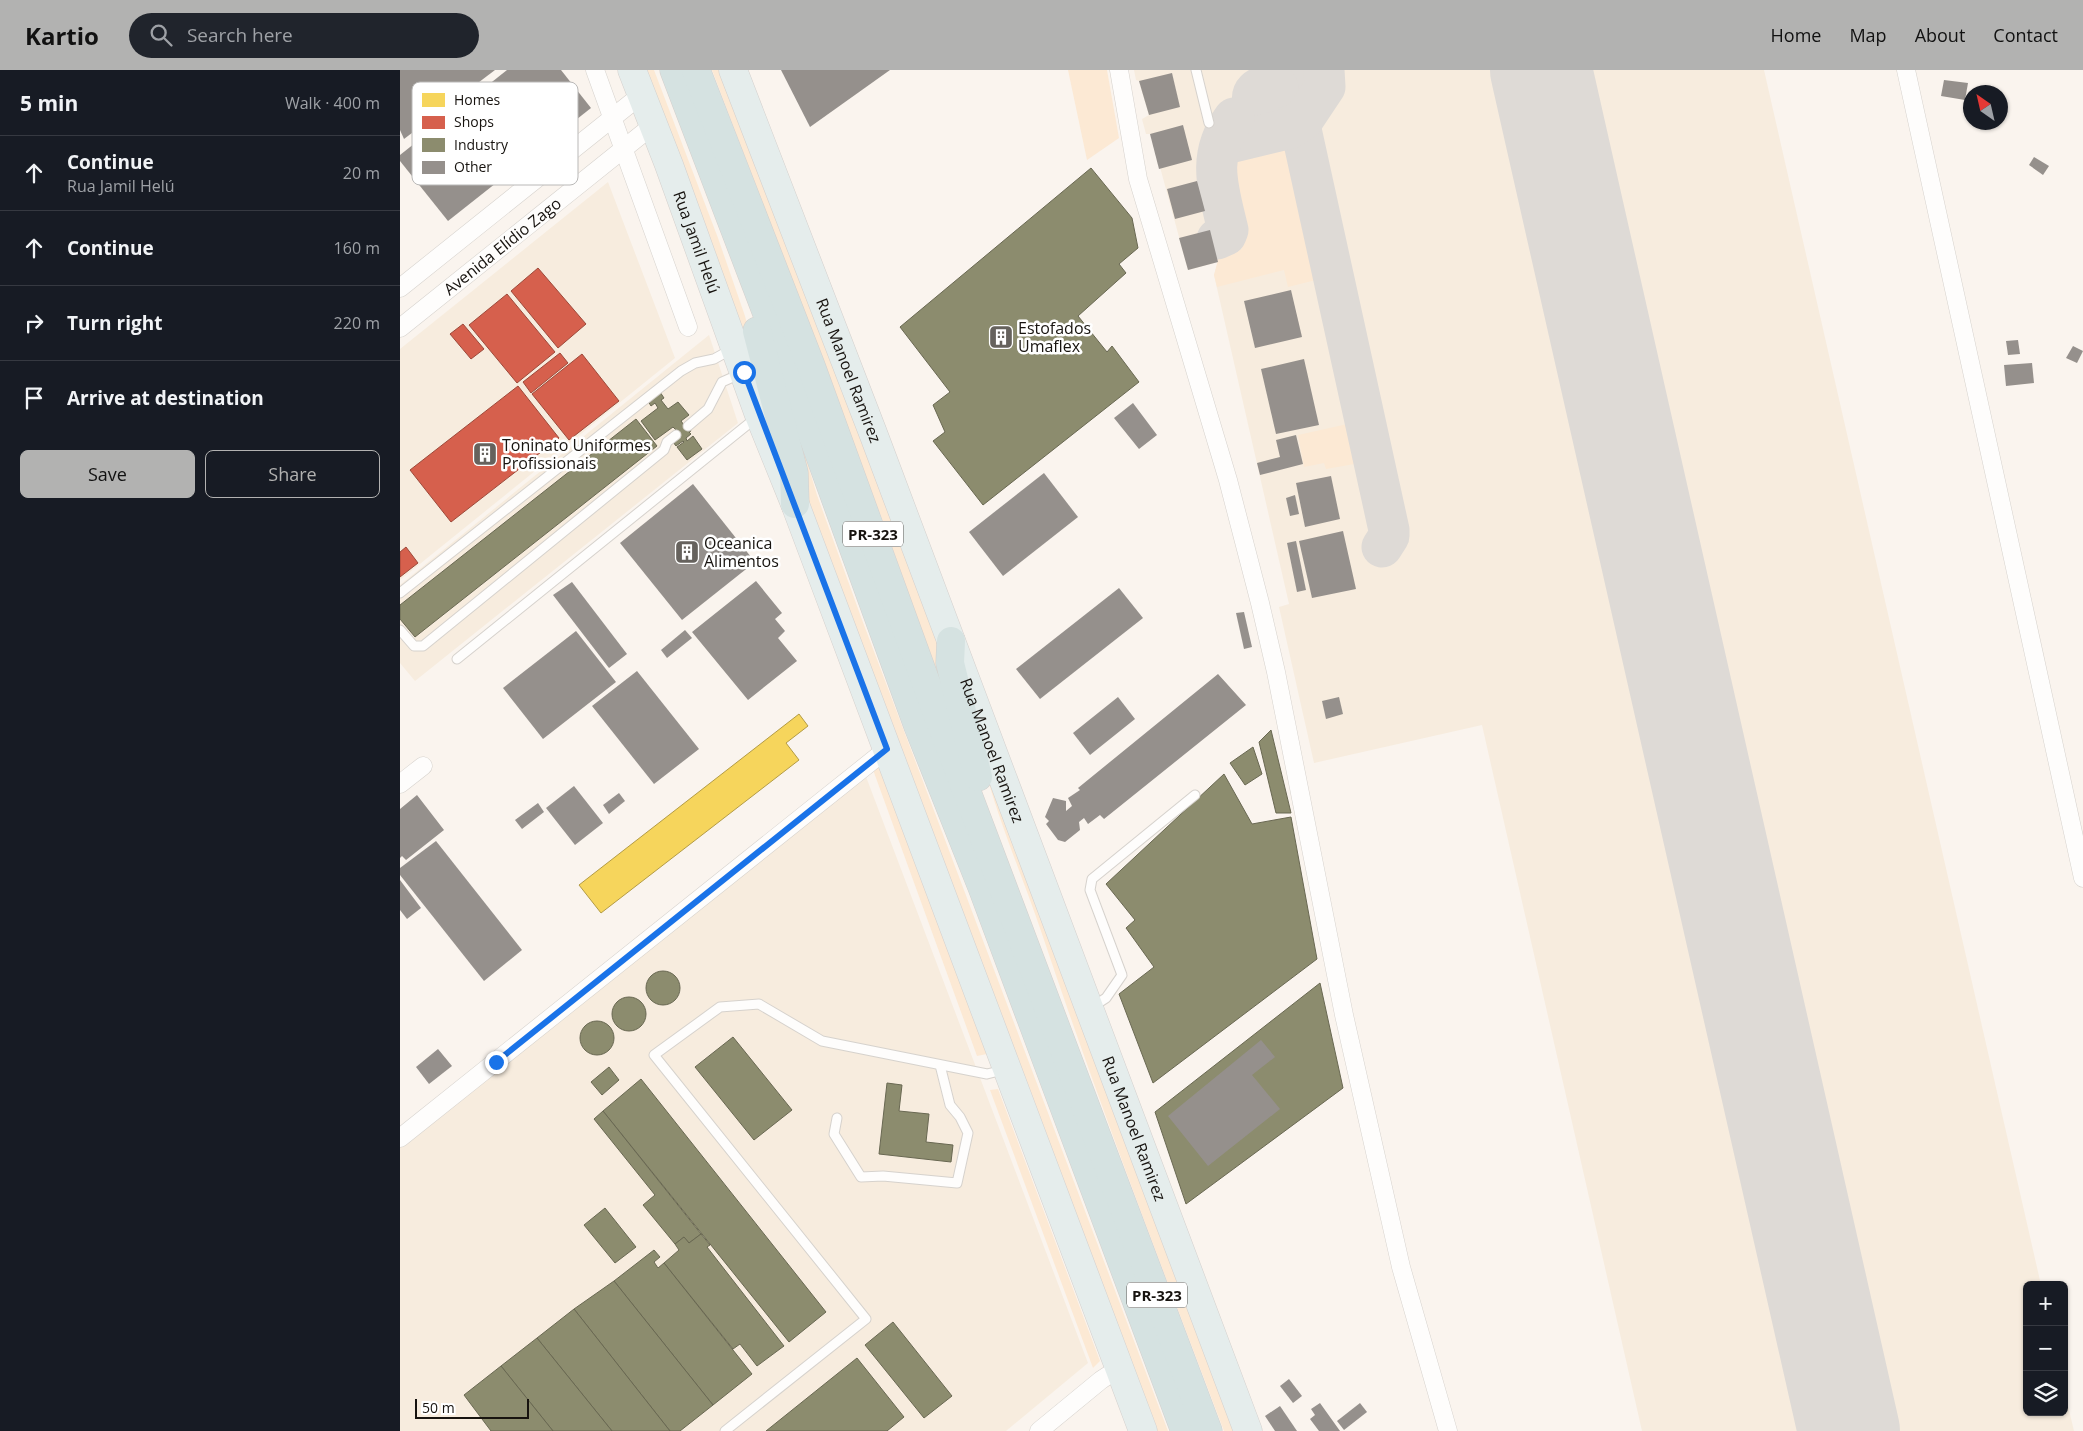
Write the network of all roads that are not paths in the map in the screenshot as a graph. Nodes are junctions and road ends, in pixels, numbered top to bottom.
1 (595, 70) edge
2 (674, 70) edge
3 (696, 70) edge
4 (733, 70) edge
5 (1118, 70) edge
6 (1196, 70) edge
7 (1906, 70) edge
8 (636, 82) edge
9 (612, 119) junction
10 (1208, 124) dead end
11 (652, 126) junction
12 (578, 146) edge
13 (622, 148) junction
14 (578, 184) edge
15 (529, 185) edge
16 (576, 185) edge
17 (740, 247) junction
18 (400, 288) edge
19 (688, 327) dead end
20 (400, 328) edge
21 (734, 347) junction
22 (744, 372) junction
23 (759, 415) junction
24 (688, 426) dead end
25 (676, 435) dead end
26 (795, 504) junction
27 (400, 593) edge
28 (400, 630) edge
29 (951, 641) junction
30 (457, 659) dead end
31 (887, 749) junction
32 (423, 766) dead end
33 (400, 784) edge
34 (1195, 795) dead end
35 (2083, 878) edge
36 (1047, 1000) junction
37 (1089, 1009) junction
38 (940, 1065) junction
39 (1008, 1069) junction
40 (837, 1118) dead end
41 (400, 1138) edge
42 (1121, 1368) junction
43 (725, 1431) edge
44 (1038, 1431) edge
45 (1143, 1431) edge
46 (1185, 1431) edge
47 (1208, 1431) edge
48 (1248, 1431) edge
49 (1448, 1431) edge

1 - 9 street
2 - 17 highway, PR-323
3 - 36 highway, PR-323
4 - 29 main road, Rua Manoel Ramirez
5 - 49 street
6 - 10 lane
7 - 35 street
8 - 9 street, Avenida Elídio Zago
8 - 11 main road, Rua Jamil Helú
9 - 12 street, Avenida Elídio Zago
9 - 13 street
11 - 13 street, Avenida Elídio Zago
11 - 21 main road, Rua Jamil Helú
13 - 14 street, Avenida Elídio Zago
13 - 19 street
15 - 18 street, Avenida Elídio Zago
16 - 20 street, Avenida Elídio Zago
17 - 26 highway
17 - 46 highway, PR-323
21 - 22 main road, Rua Jamil Helú
21 - 27 lane
22 - 23 main road, Rua Jamil Helú
22 - 24 lane
23 - 26 main road, Rua Jamil Helú
23 - 30 lane
25 - 28 lane
26 - 31 main road, Rua Jamil Helú
29 - 36 highway
29 - 37 main road, Rua Manoel Ramirez
31 - 39 main road, Rua Jamil Helú
31 - 41 street
32 - 33 street
34 - 37 lane
36 - 47 highway, PR-323
37 - 48 main road, Rua Manoel Ramirez
38 - 39 lane
38 - 40 lane
38 - 43 lane
39 - 42 main road, Rua Jamil Helú
42 - 44 street
42 - 45 main road, Rua Jamil Helú

